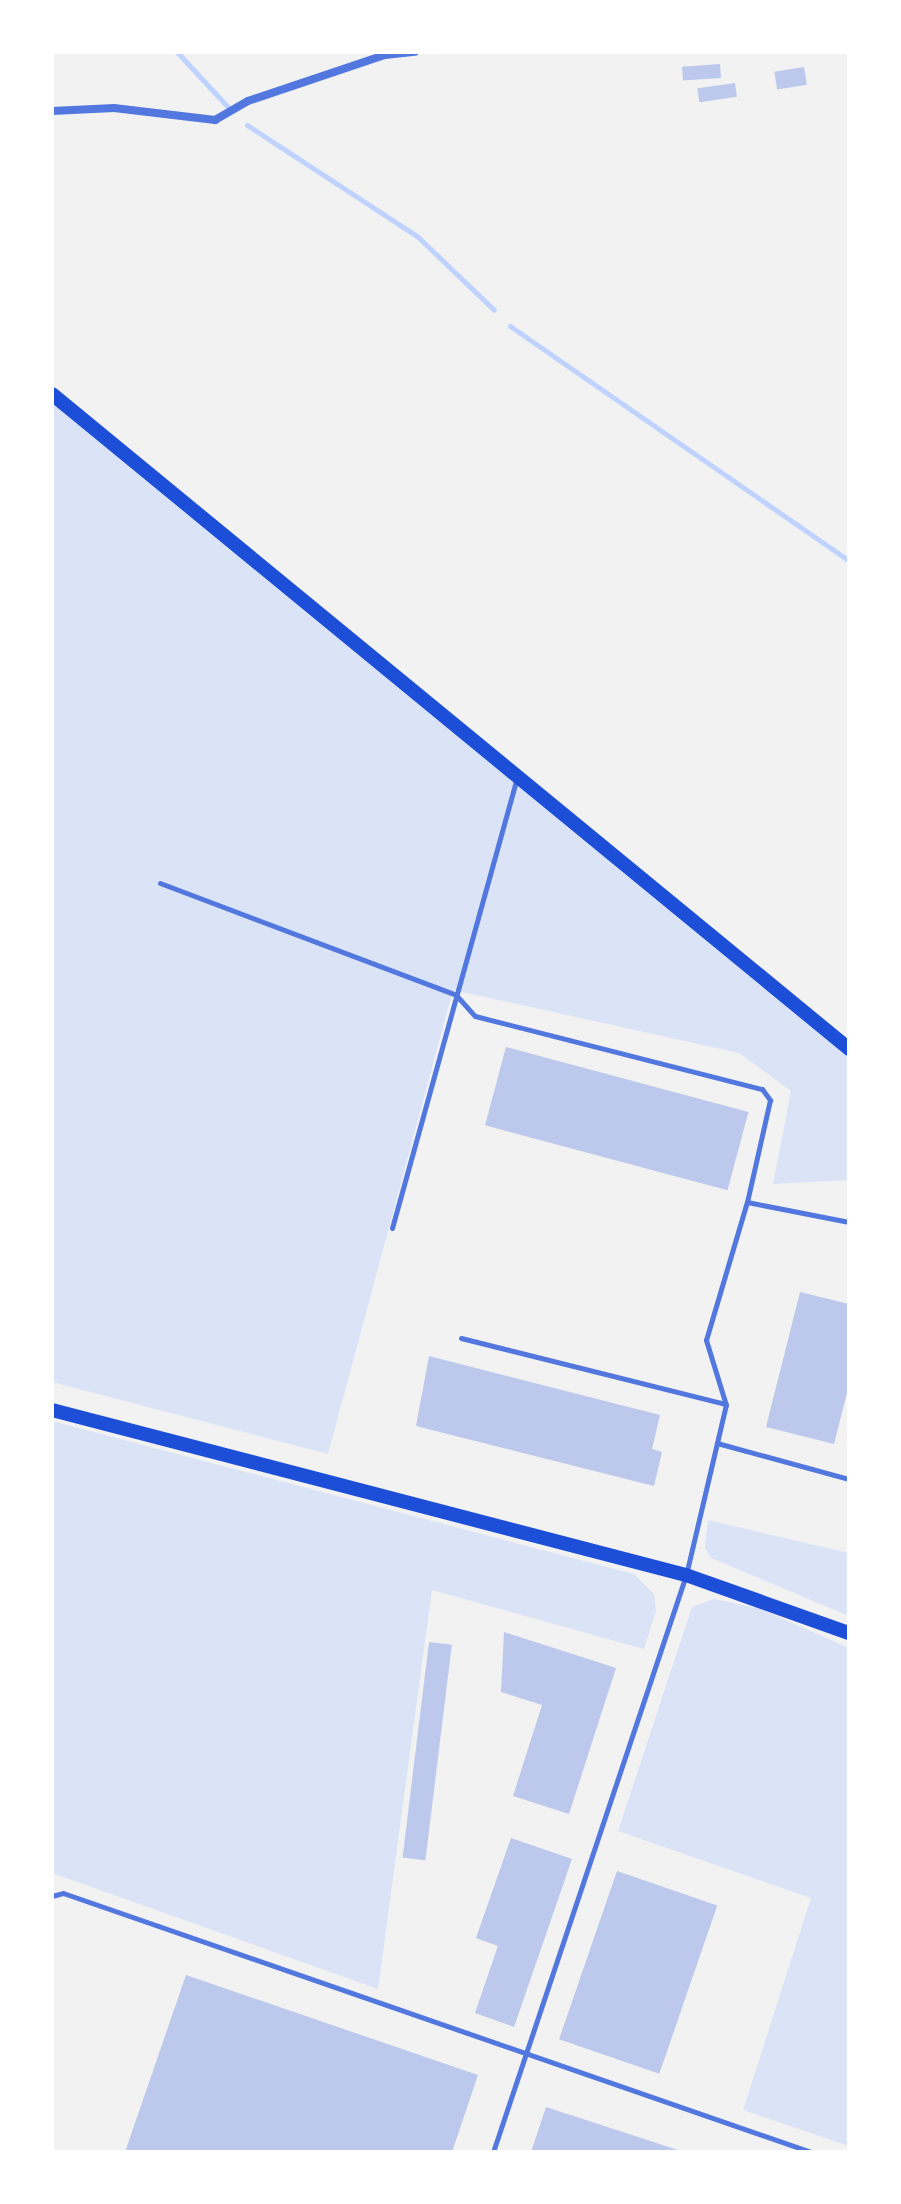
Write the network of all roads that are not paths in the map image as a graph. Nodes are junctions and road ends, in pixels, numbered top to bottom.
1 (415, 52) edge
2 (52, 111) edge
3 (52, 394) edge
4 (517, 777) junction
5 (160, 883) dead end
6 (456, 995) junction
7 (849, 1049) edge
8 (747, 1202) junction
9 (849, 1222) edge
10 (392, 1228) dead end
11 (461, 1338) dead end
12 (726, 1405) junction
13 (52, 1410) edge
14 (717, 1443) junction
15 (849, 1479) edge
16 (686, 1575) junction
17 (849, 1633) edge
18 (52, 1896) edge
19 (525, 2054) junction
20 (493, 2152) edge
21 (811, 2152) edge

1 - 2 street
3 - 4 main road
4 - 6 lane
4 - 7 main road
5 - 6 lane
6 - 8 lane
6 - 10 lane
8 - 9 lane
8 - 12 lane
11 - 12 lane
12 - 14 lane
13 - 16 main road
14 - 15 lane
14 - 16 lane
16 - 17 main road
16 - 19 lane
18 - 19 lane
19 - 20 lane
19 - 21 lane

